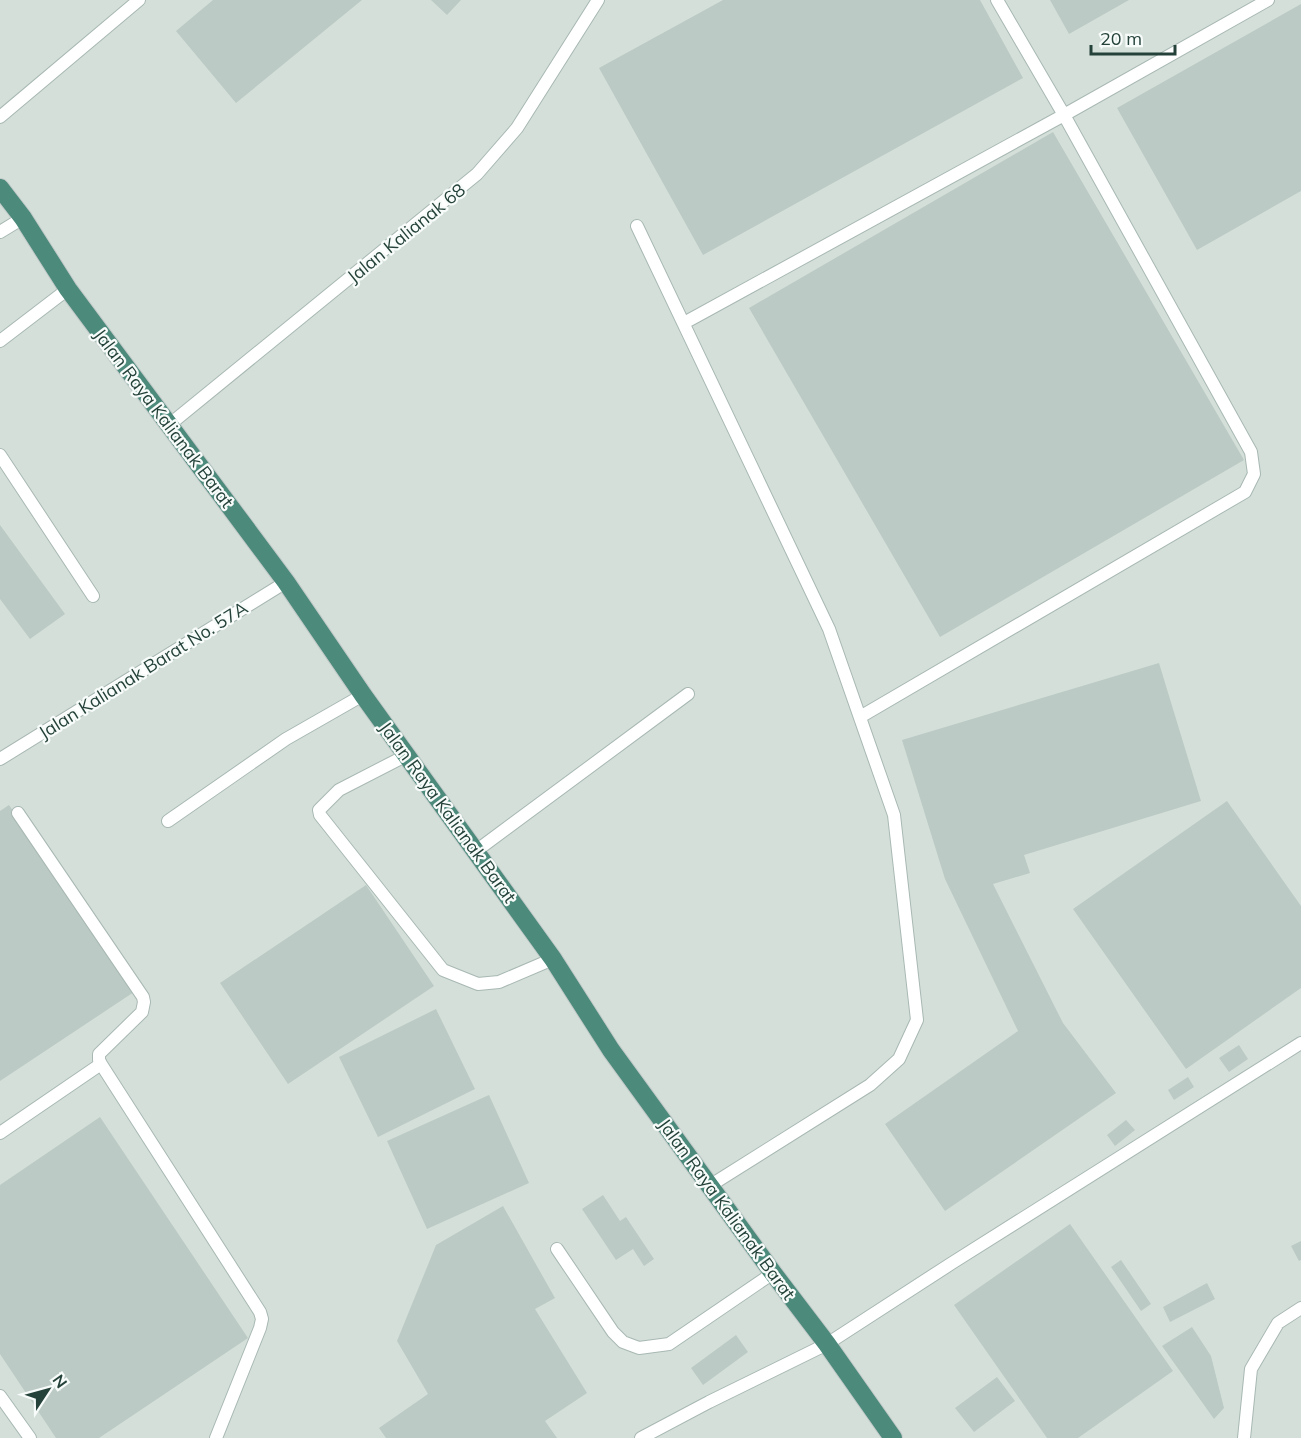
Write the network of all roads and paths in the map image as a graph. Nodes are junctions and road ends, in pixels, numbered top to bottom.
1 (139, 0) edge
2 (598, 0) edge
3 (997, 0) edge
4 (1268, 0) edge
5 (1064, 115) junction
6 (0, 117) edge
7 (0, 188) edge
8 (23, 218) junction
9 (637, 226) dead end
10 (0, 232) edge
11 (68, 289) junction
12 (684, 323) junction
13 (0, 341) edge
14 (169, 425) junction
15 (0, 455) edge
16 (286, 582) junction
17 (93, 596) dead end
18 (688, 694) dead end
19 (363, 695) junction
20 (860, 717) junction
21 (407, 756) junction
22 (0, 759) edge
23 (18, 813) dead end
24 (168, 821) dead end
25 (476, 851) junction
26 (553, 959) junction
27 (1301, 1043) edge
28 (101, 1064) junction
29 (0, 1133) edge
30 (711, 1185) junction
31 (557, 1249) dead end
32 (773, 1273) junction
33 (1301, 1308) edge
34 (827, 1344) junction
35 (0, 1396) edge
36 (30, 1438) edge
37 (216, 1438) edge
38 (641, 1438) edge
39 (893, 1438) edge
40 (1244, 1438) edge

1 - 6 lane
2 - 14 lane, Jalan Kalianak 68
3 - 5 lane
4 - 5 lane
5 - 12 lane
5 - 20 lane
7 - 8 highway, Jalan Raya Kalianak Barat
8 - 10 lane
8 - 11 highway, Jalan Raya Kalianak Barat
9 - 12 lane
11 - 13 lane
11 - 14 highway, Jalan Raya Kalianak Barat
12 - 20 lane
14 - 16 highway, Jalan Raya Kalianak Barat
15 - 17 lane
16 - 19 highway, Jalan Raya Kalianak Barat
16 - 22 lane, Jalan Kalianak Barat No. 57A
18 - 25 lane
19 - 21 highway, Jalan Raya Kalianak Barat
19 - 24 lane
20 - 30 lane
21 - 25 highway, Jalan Raya Kalianak Barat
21 - 26 lane
23 - 28 lane
25 - 26 highway, Jalan Raya Kalianak Barat
26 - 30 highway, Jalan Raya Kalianak Barat
27 - 34 lane
28 - 29 lane
28 - 37 lane
30 - 32 highway, Jalan Raya Kalianak Barat
31 - 32 lane
32 - 34 highway, Jalan Raya Kalianak Barat
33 - 40 lane
34 - 38 lane
34 - 39 highway, Jalan Raya Kalianak Barat
35 - 36 lane

